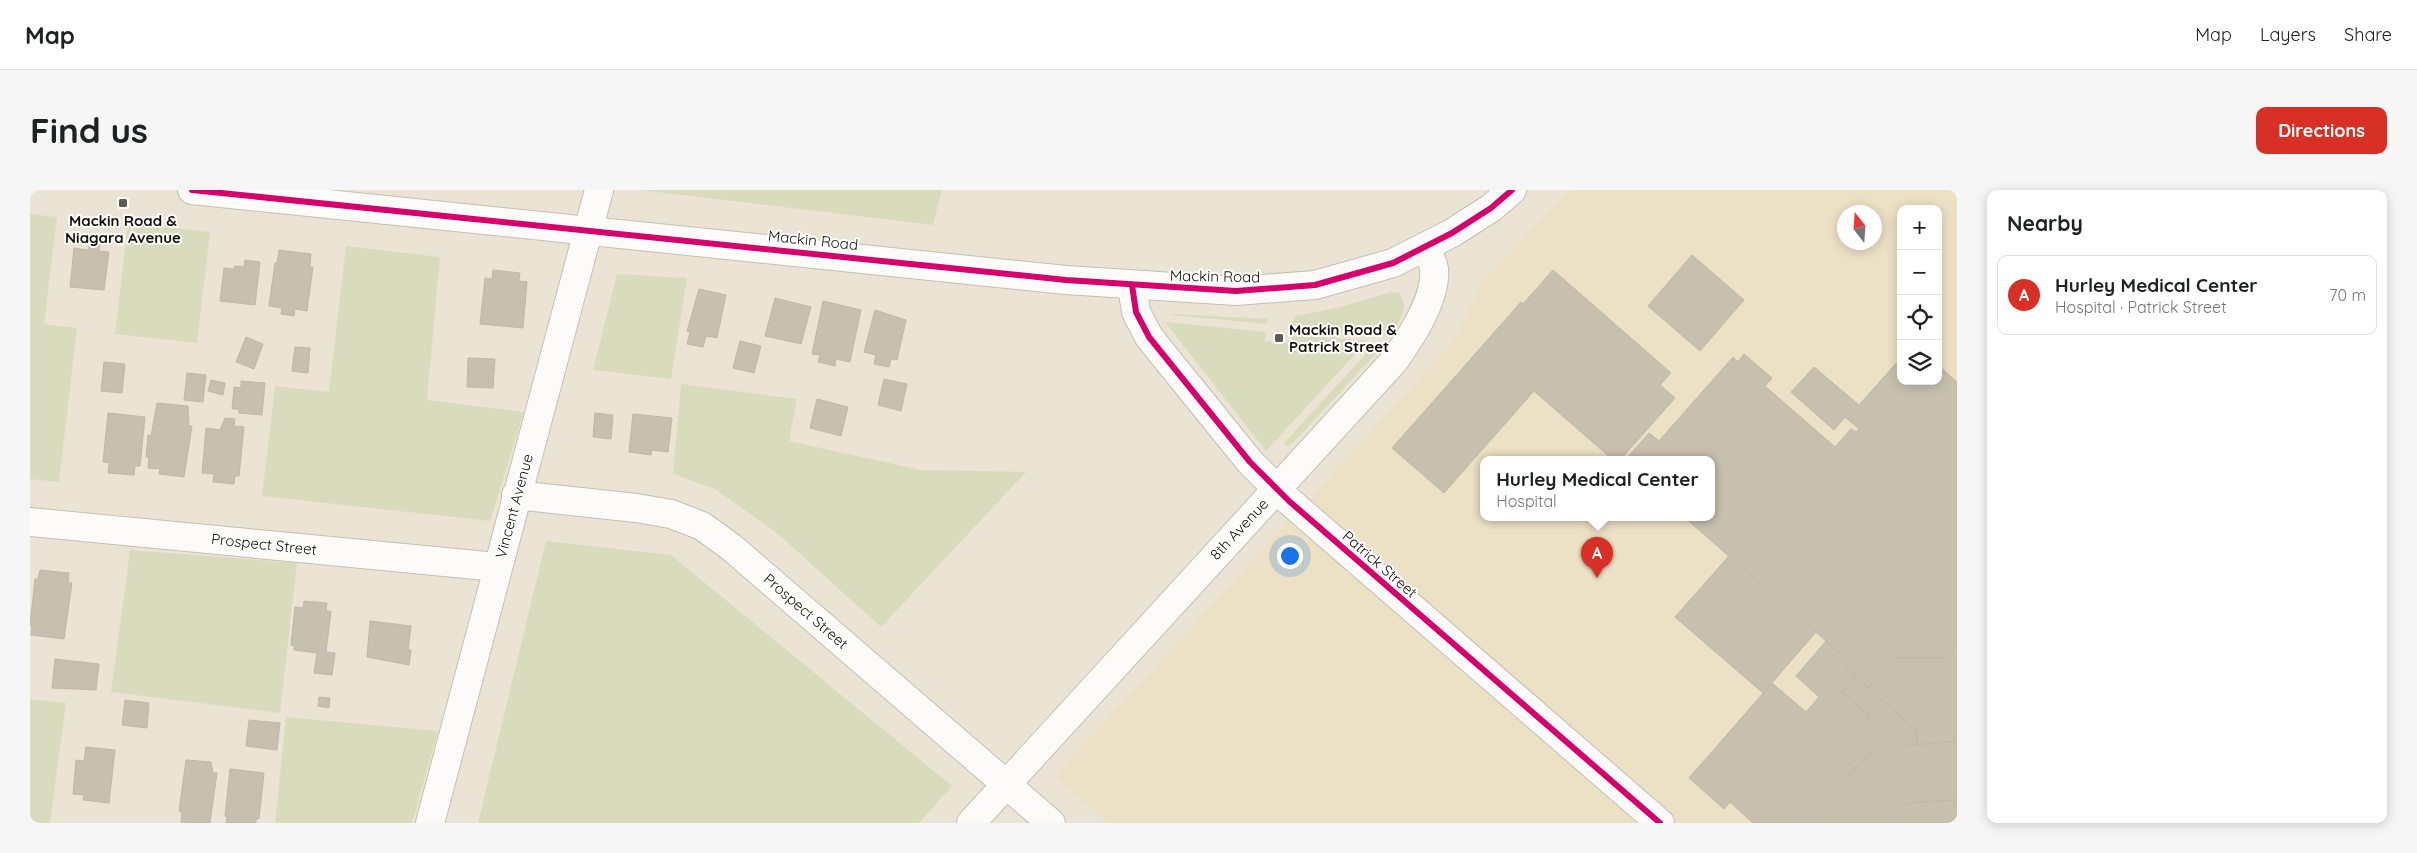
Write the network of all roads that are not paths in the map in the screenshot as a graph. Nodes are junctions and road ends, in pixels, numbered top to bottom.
1 (192, 190) edge
2 (599, 190) edge
3 (1512, 190) edge
4 (588, 229) junction
5 (1426, 248) junction
6 (1132, 285) junction
7 (1276, 488) junction
8 (516, 495) junction
9 (30, 522) edge
10 (497, 567) junction
11 (1006, 784) junction
12 (430, 823) edge
13 (971, 823) edge
14 (1051, 823) edge
15 (1660, 823) edge

1 - 4 street, Mackin Road
2 - 4 street, Vincent Avenue
3 - 5 street
4 - 6 street, Mackin Road
4 - 8 street, Vincent Avenue
5 - 6 street, Mackin Road
5 - 7 street, 8th Avenue
6 - 7 street, Patrick Street
7 - 11 street, 8th Avenue
7 - 15 street, Patrick Street
8 - 10 street, Vincent Avenue
8 - 11 street, Prospect Street
9 - 10 street, Prospect Street
10 - 12 street, Vincent Avenue
11 - 13 street, 8th Avenue
11 - 14 street, Prospect Street

